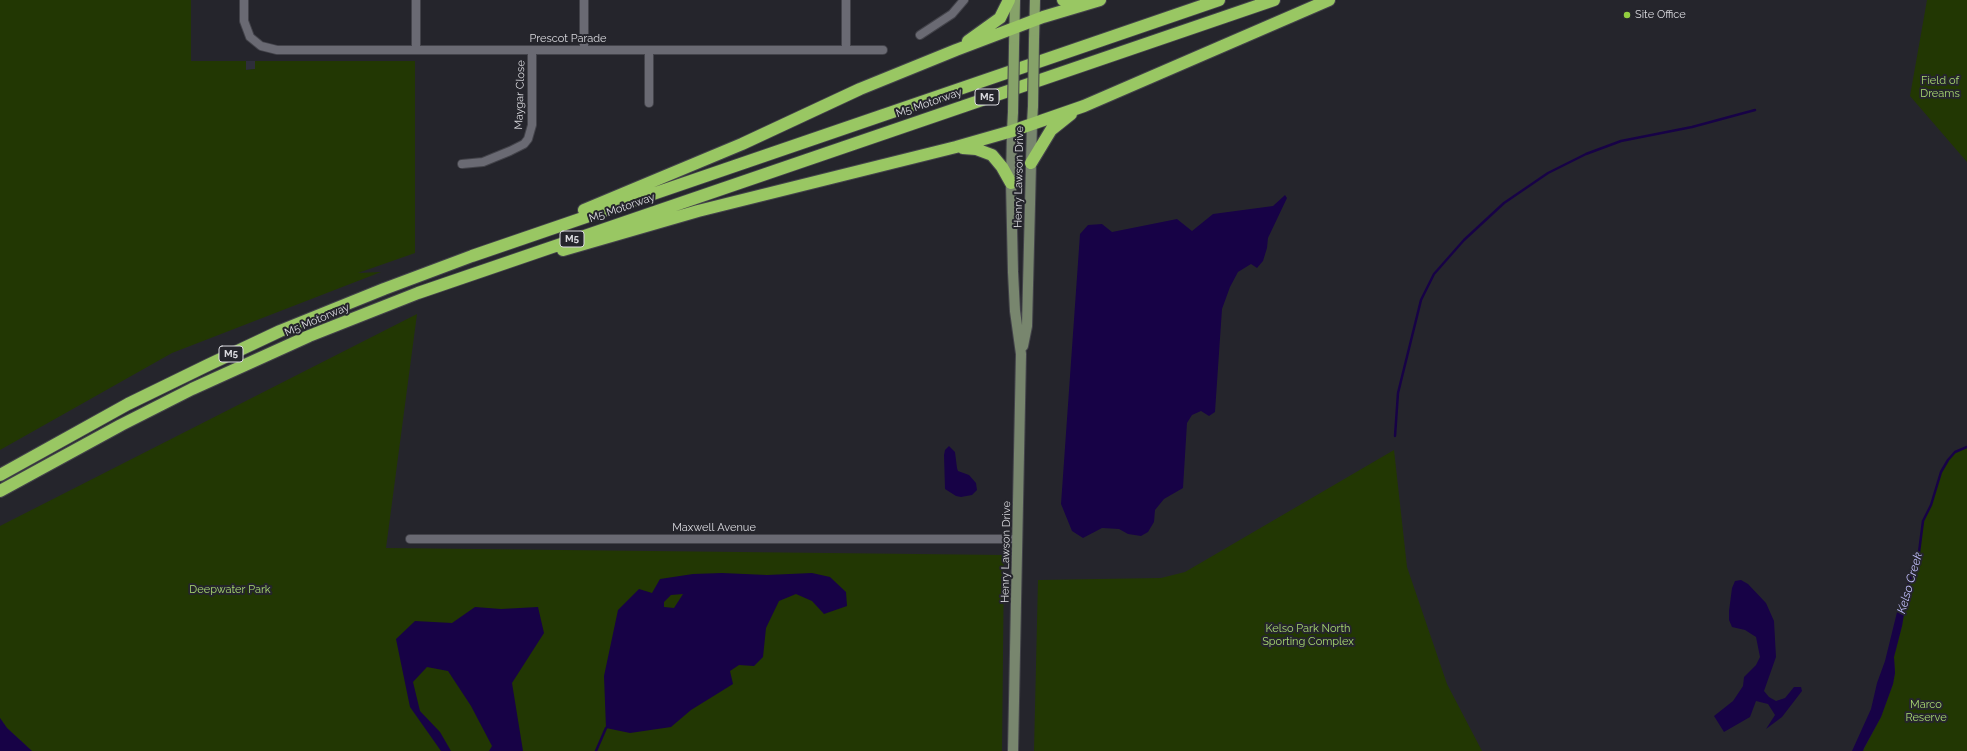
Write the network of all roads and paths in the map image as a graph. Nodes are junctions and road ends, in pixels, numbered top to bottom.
1 (244, 0) edge
2 (416, 0) edge
3 (584, 0) edge
4 (846, 0) edge
5 (964, 0) edge
6 (1009, 0) edge
7 (1015, 0) edge
8 (1035, 0) edge
9 (1063, 0) edge
10 (1099, 0) edge
11 (1219, 0) edge
12 (1274, 0) edge
13 (1329, 0) edge
14 (1034, 22) junction
15 (1014, 29) junction
16 (920, 35) dead end
17 (416, 50) junction
18 (532, 50) junction
19 (584, 50) junction
20 (649, 50) junction
21 (846, 50) junction
22 (883, 50) dead end
23 (956, 50) junction
24 (649, 103) dead end
25 (1084, 106) junction
26 (1032, 123) junction
27 (1012, 131) junction
28 (956, 147) junction
29 (1031, 163) junction
30 (462, 164) dead end
31 (1011, 183) junction
32 (472, 256) junction
33 (444, 283) junction
34 (1021, 354) junction
35 (0, 475) edge
36 (0, 491) edge
37 (410, 539) dead end
38 (1018, 539) junction
39 (1013, 751) edge

1 - 17 street, Prescot Parade
2 - 17 street
3 - 19 street
4 - 21 street
5 - 16 street
6 - 23 highway
7 - 15 main road, Henry Lawson Drive
8 - 14 main road, Henry Lawson Drive
9 - 10 highway
10 - 14 highway
11 - 32 highway, M5 Motorway / M5
12 - 33 highway, M5 Motorway / M5
13 - 25 highway
14 - 15 highway
14 - 26 main road, Henry Lawson Drive, bridge
15 - 23 highway
15 - 27 main road, Henry Lawson Drive, bridge
17 - 18 street, Prescot Parade
18 - 19 street, Prescot Parade
18 - 30 street, Maygar Close
19 - 20 street, Prescot Parade
20 - 21 street, Prescot Parade
20 - 24 street
21 - 22 street, Prescot Parade
23 - 32 highway
25 - 26 highway
25 - 29 highway
26 - 27 highway
26 - 29 main road, Henry Lawson Drive
27 - 28 highway
27 - 31 main road, Henry Lawson Drive
28 - 31 highway
28 - 33 highway
29 - 34 main road, Henry Lawson Drive
31 - 34 main road, Henry Lawson Drive
32 - 35 highway, M5 Motorway / M5
33 - 36 highway, M5 Motorway / M5
34 - 38 main road, Henry Lawson Drive
37 - 38 street, Maxwell Avenue
38 - 39 main road, Henry Lawson Drive

